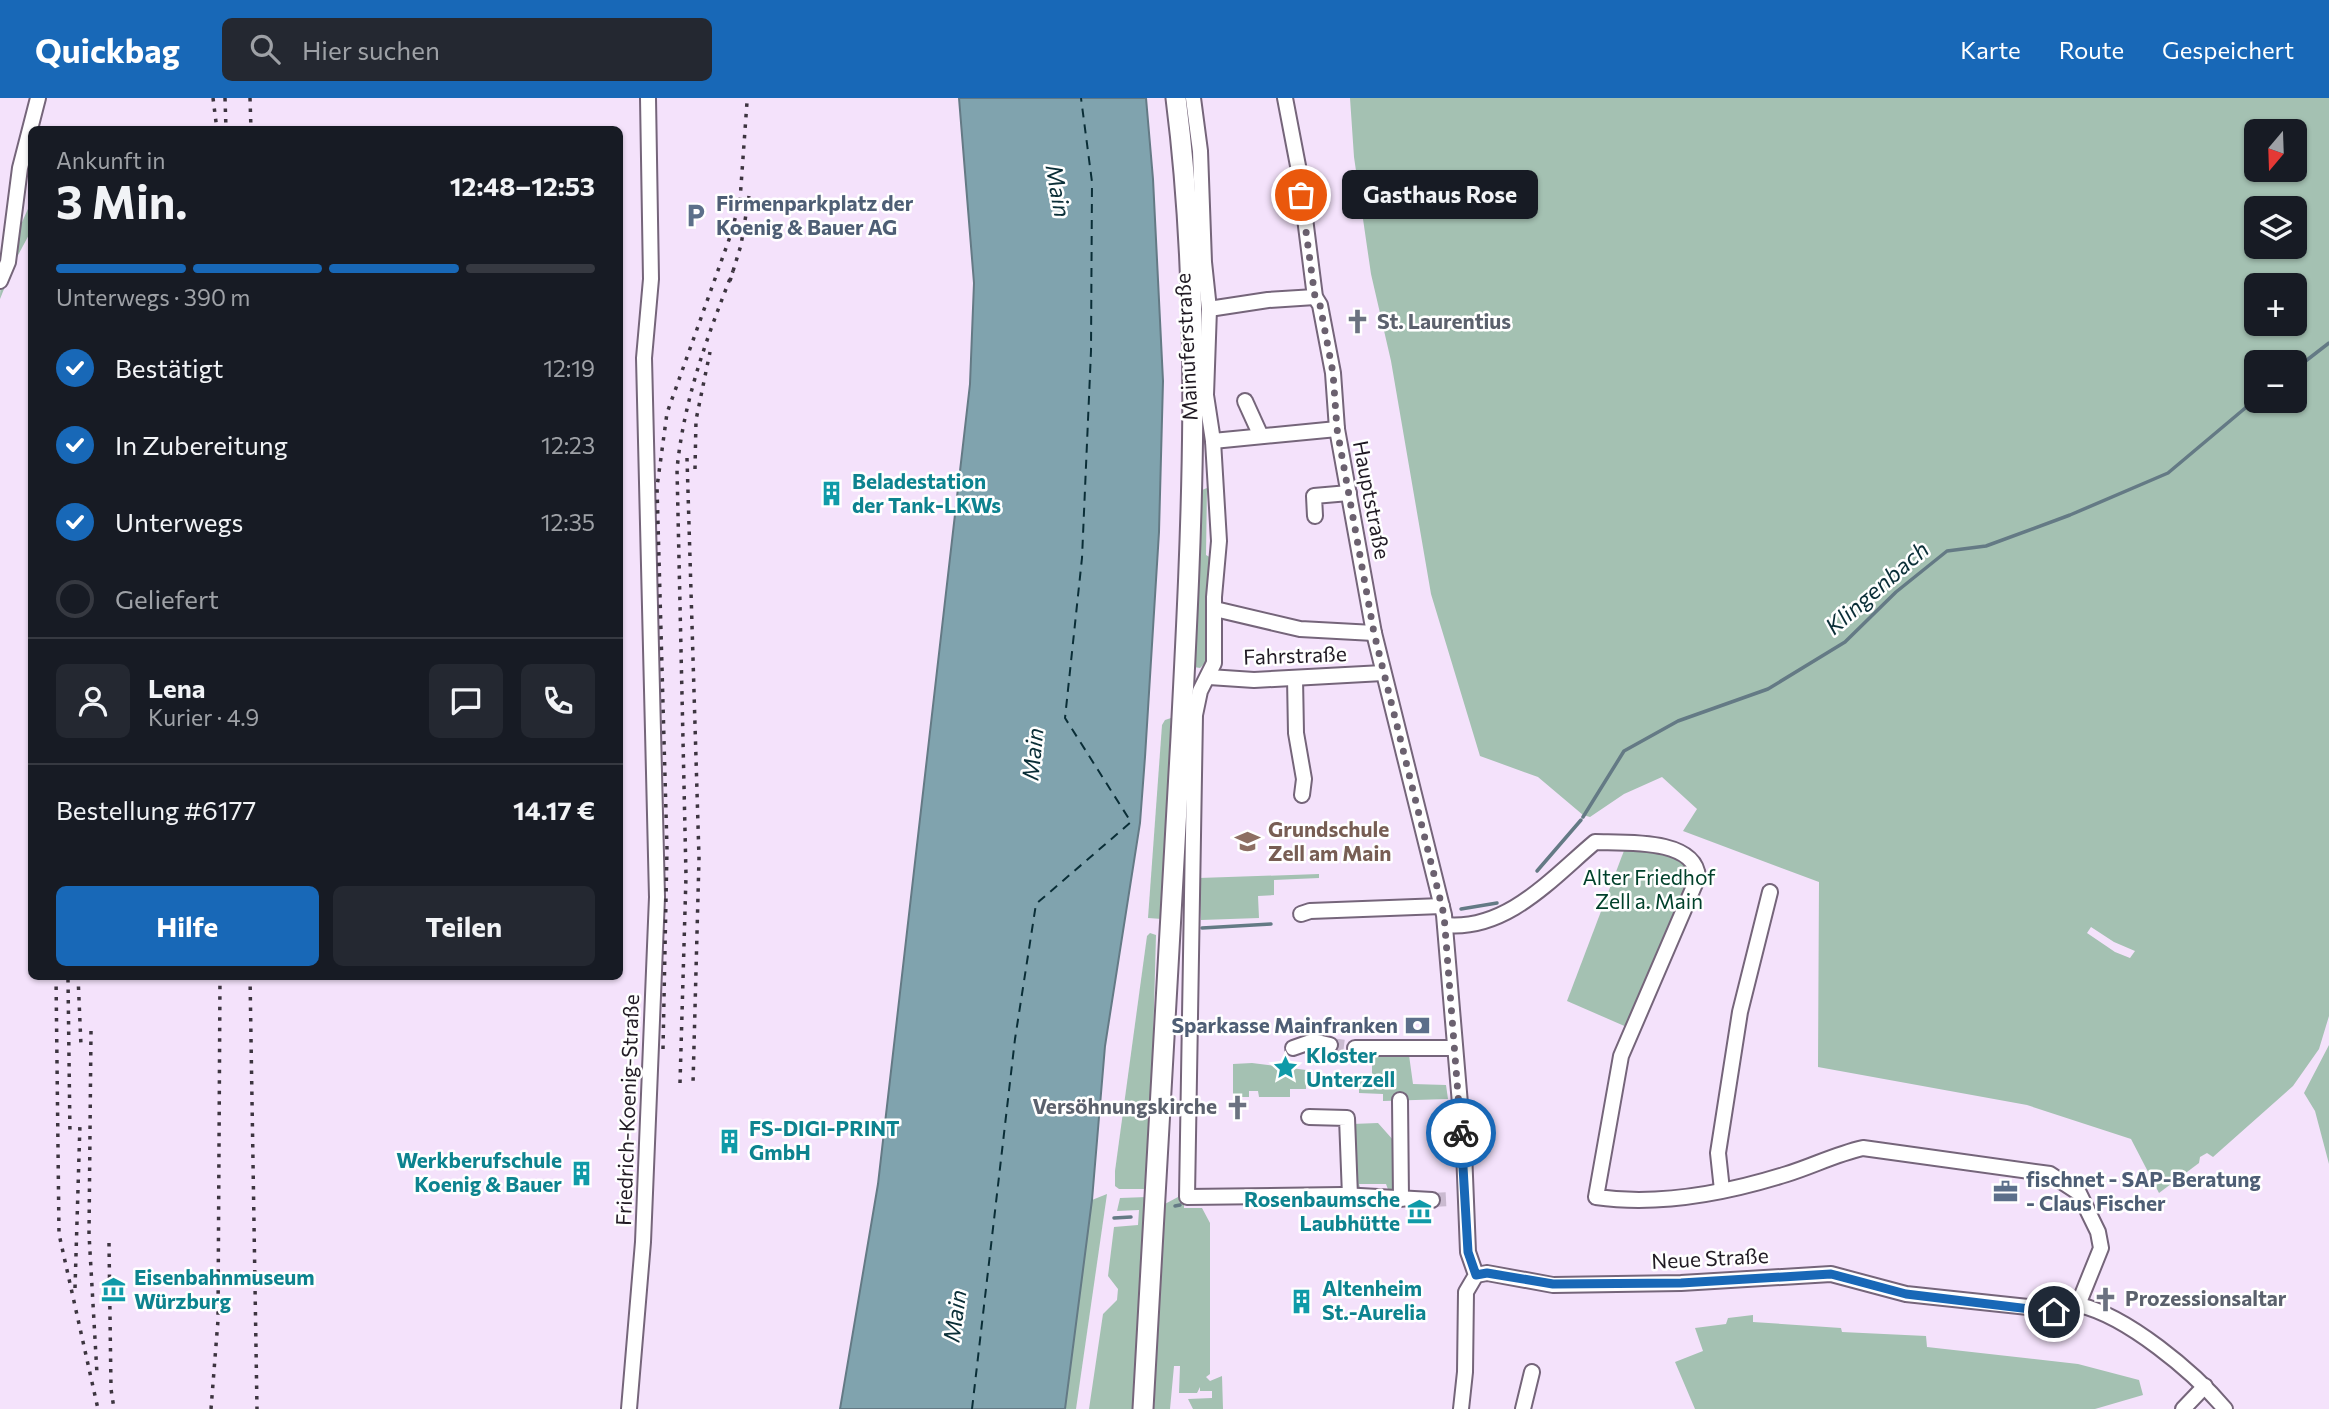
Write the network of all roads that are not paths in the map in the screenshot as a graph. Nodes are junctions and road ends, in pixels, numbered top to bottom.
1 (38, 98) edge
2 (648, 98) edge
3 (1176, 98) edge
4 (1193, 98) edge
5 (1285, 98) edge
6 (31, 126) edge
7 (28, 137) edge
8 (0, 281) edge
9 (1315, 297) junction
10 (1209, 309) junction
11 (1245, 401) dead end
12 (1337, 429) junction
13 (1260, 435) junction
14 (1213, 441) junction
15 (1349, 493) junction
16 (1315, 516) dead end
17 (1215, 609) junction
18 (1374, 633) junction
19 (1383, 673) junction
20 (1209, 677) junction
21 (1295, 678) junction
22 (1302, 795) dead end
23 (1770, 892) dead end
24 (1442, 906) junction
25 (1301, 914) dead end
26 (1445, 925) junction
27 (1330, 1045) tunnel mouth
28 (1293, 1048) dead end
29 (1355, 1048) tunnel mouth
30 (1454, 1048) junction
31 (1400, 1100) dead end
32 (1309, 1117) dead end
33 (1722, 1190) junction
34 (1350, 1196) junction
35 (1401, 1199) junction
36 (1432, 1200) tunnel mouth
37 (1476, 1275) junction
38 (2078, 1305) junction
39 (1532, 1372) dead end
40 (2205, 1385) junction
41 (629, 1409) edge
42 (1143, 1409) edge
43 (1461, 1409) edge
44 (1523, 1409) edge
45 (2183, 1409) edge
46 (2225, 1409) edge

1 - 6 street
2 - 41 street, Friedrich-Koenig-Straße
3 - 42 main road
4 - 10 street, Mainuferstraße
5 - 9 street, Hauptstraße
7 - 8 street
9 - 10 street
9 - 12 street, Hauptstraße
10 - 14 street, Mainuferstraße
11 - 13 street
12 - 13 street
12 - 15 street, Hauptstraße
13 - 14 street
14 - 17 street, Mainuferstraße
15 - 16 street
15 - 18 street, Hauptstraße
17 - 18 street
17 - 20 street, Mainuferstraße
18 - 19 street, Hauptstraße
19 - 21 street, Fahrstraße
19 - 24 street, Hauptstraße
20 - 21 street, Fahrstraße
20 - 34 street, Mainuferstraße
21 - 22 street
23 - 33 street
24 - 25 street
24 - 26 street, Hauptstraße
26 - 30 street, Hauptstraße
26 - 33 street
27 - 28 street
29 - 30 street
30 - 37 street, Hauptstraße
31 - 35 street
32 - 34 street
33 - 38 street
34 - 35 street
35 - 36 street
37 - 38 street, Neue Straße
37 - 43 street
38 - 40 street, Neue Straße
39 - 44 street
40 - 45 street
40 - 46 street, Neue Straße

